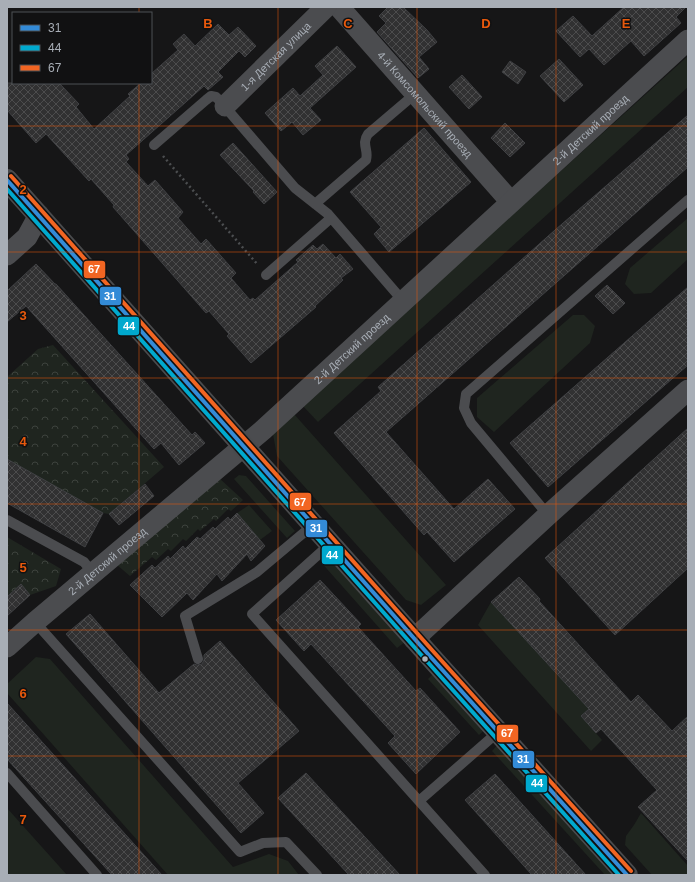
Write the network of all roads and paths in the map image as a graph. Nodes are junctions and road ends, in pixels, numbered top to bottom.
1 (326, 7) edge
2 (339, 7) edge
3 (688, 40) edge
4 (415, 94) junction
5 (225, 106) junction
6 (154, 145) joint
7 (7, 180) edge
8 (688, 200) edge
9 (511, 202) junction
10 (315, 204) junction
11 (39, 215) junction
12 (332, 218) junction
13 (7, 255) edge
14 (266, 275) joint
15 (403, 301) junction
16 (688, 390) edge
17 (244, 447) junction
18 (548, 515) junction
19 (7, 520) edge
20 (313, 525) junction
21 (330, 544) junction
22 (93, 573) junction
23 (35, 622) junction
24 (414, 639) junction
25 (7, 647) edge
26 (198, 659) dead end
27 (498, 732) junction
28 (7, 773) edge
29 (419, 801) junction
30 (97, 875) edge
31 (317, 875) edge
32 (485, 875) edge
33 (627, 875) edge

1 - 5 street, 1-я Детская улица
2 - 4 street, 4-й Комсомольский проезд
3 - 9 street, 2-й Детский проезд
4 - 9 street, 4-й Комсомольский проезд
4 - 10 lane
5 - 6 lane
5 - 10 lane
6 - 14 path
7 - 11 street
8 - 18 lane
9 - 15 street, 2-й Детский проезд
10 - 12 lane
11 - 13 street
11 - 17 street
12 - 14 lane
12 - 15 lane
15 - 17 street, 2-й Детский проезд
16 - 18 street
17 - 20 street
17 - 22 street, 2-й Детский проезд
18 - 24 street
19 - 22 lane
20 - 21 street
20 - 26 lane
21 - 24 street
21 - 29 lane
22 - 23 street, 2-й Детский проезд
23 - 25 street, 2-й Детский проезд
23 - 31 lane
24 - 27 street
27 - 29 lane
27 - 33 street
28 - 30 lane
29 - 32 lane

